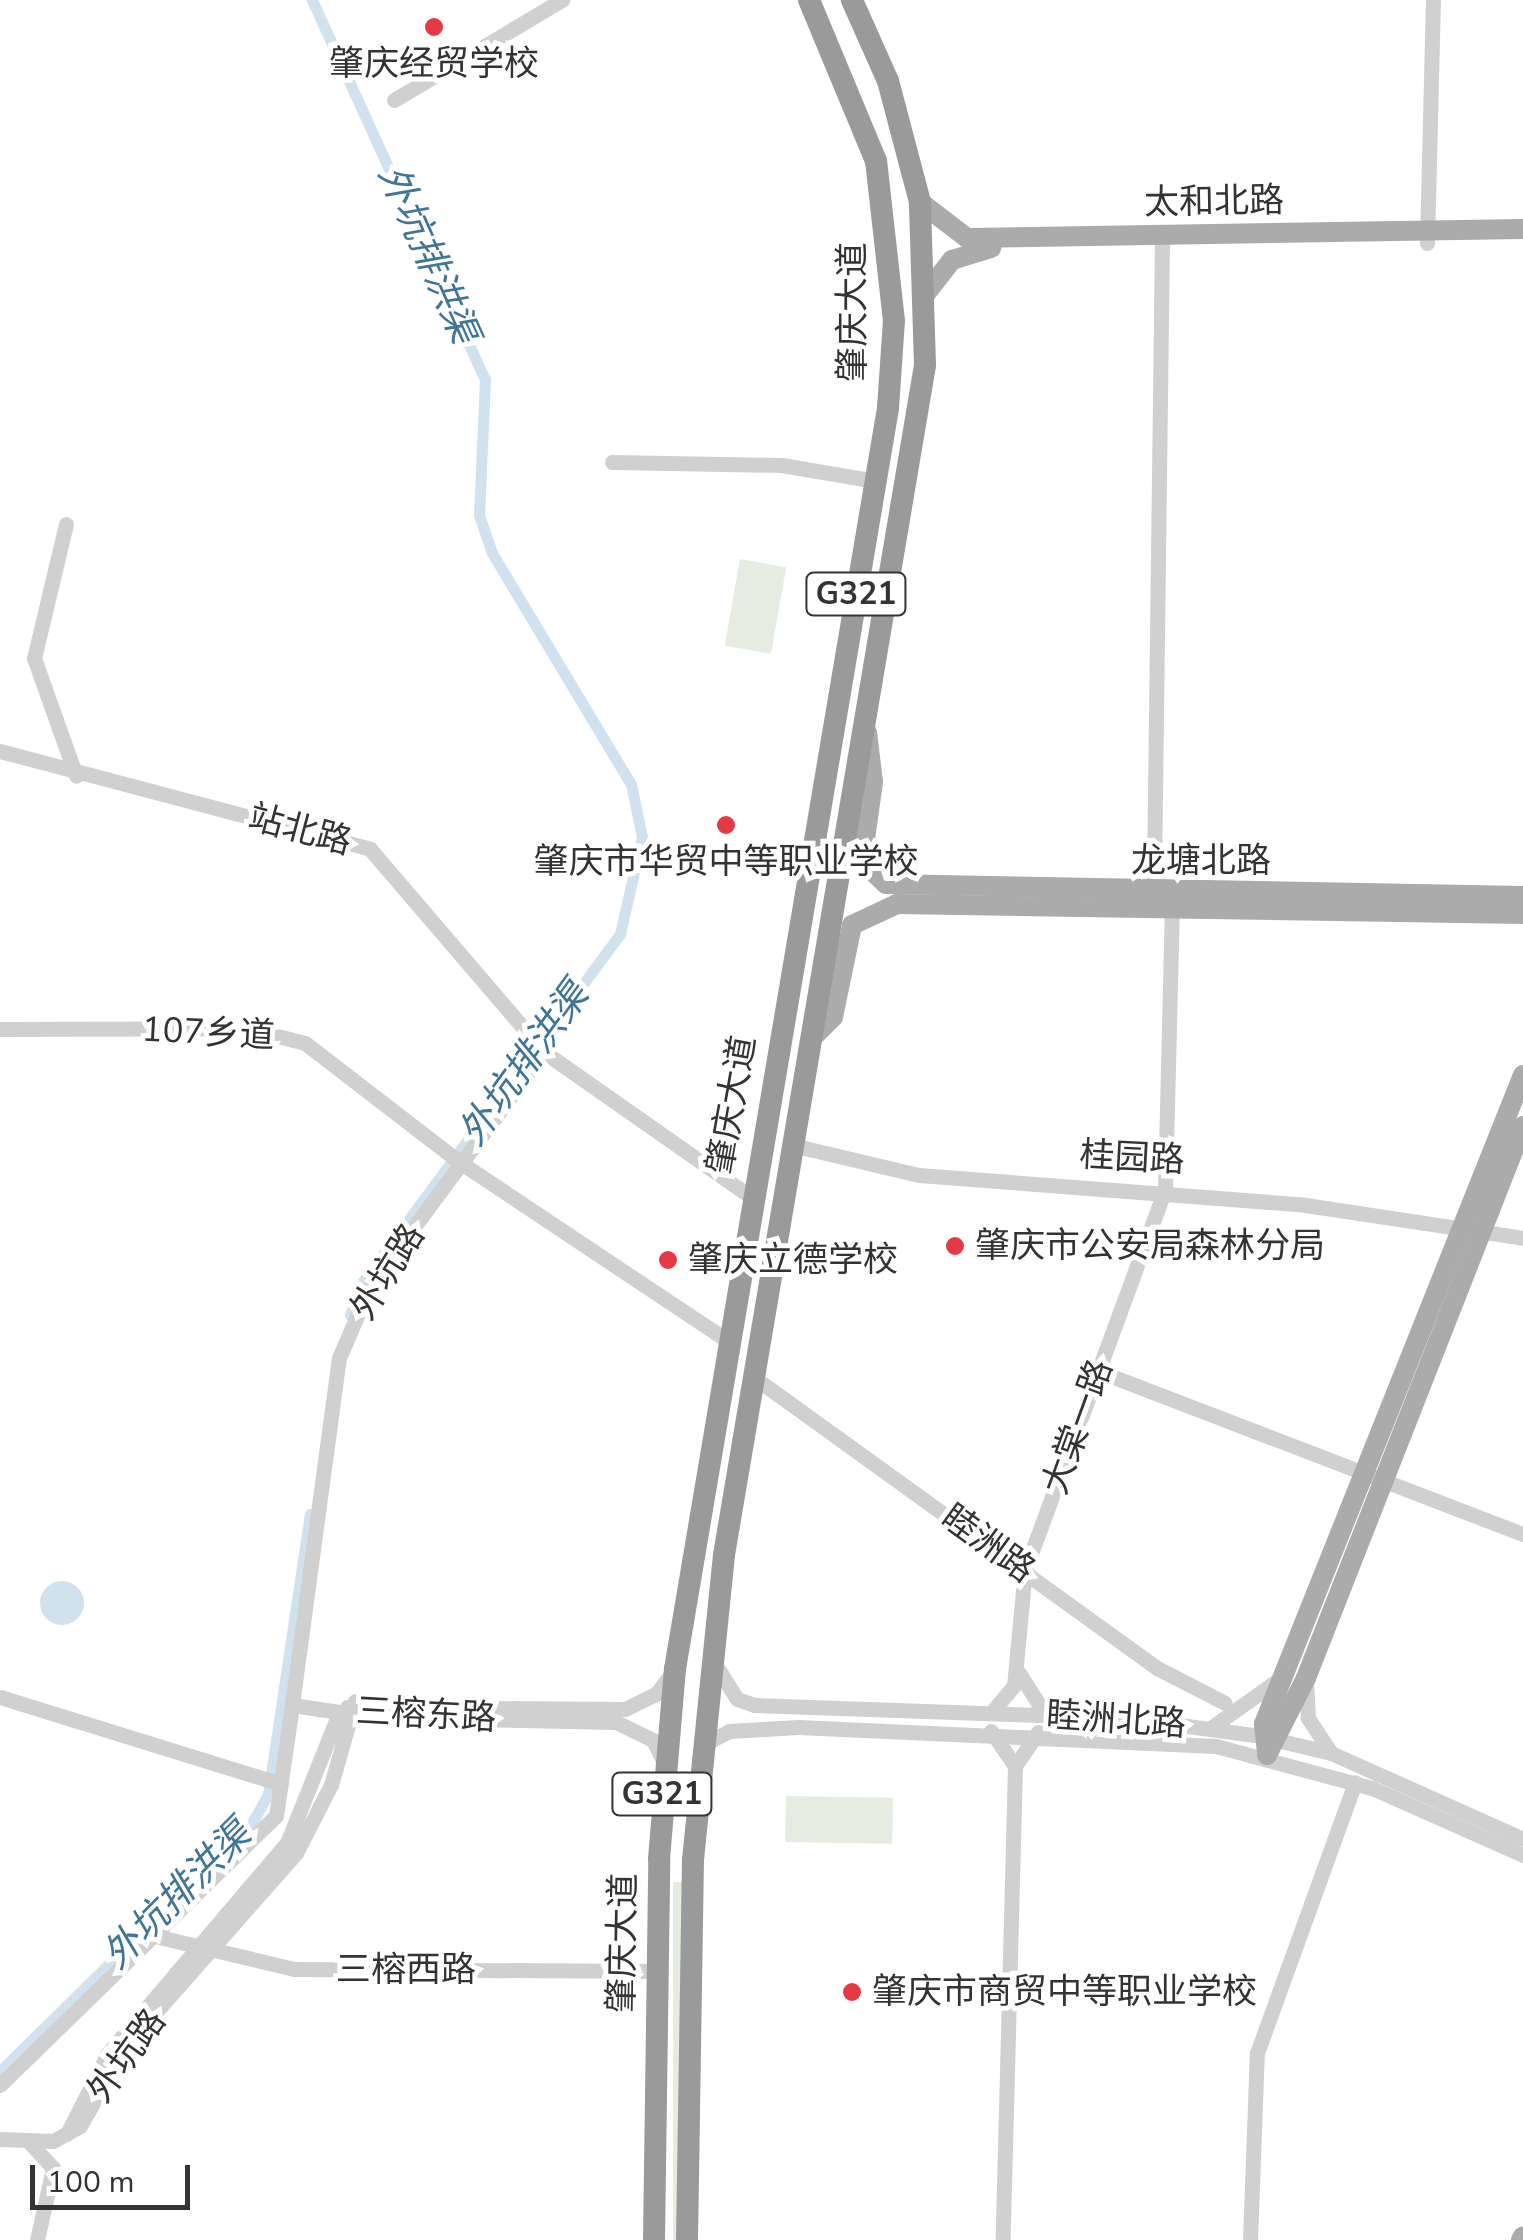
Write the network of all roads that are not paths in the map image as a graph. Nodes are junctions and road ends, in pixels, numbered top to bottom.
1 (562, 0) edge
2 (809, 0) edge
3 (852, 0) edge
4 (1434, 0) edge
5 (536, 7) edge
6 (394, 100) dead end
7 (920, 202) junction
8 (1523, 230) edge
9 (1427, 237) junction
10 (1162, 240) junction
11 (1523, 242) edge
12 (927, 292) junction
13 (612, 462) dead end
14 (876, 481) junction
15 (66, 524) dead end
16 (834, 724) junction
17 (866, 725) junction
18 (0, 751) edge
19 (76, 776) junction
20 (850, 828) junction
21 (897, 895) junction
22 (1512, 899) edge
23 (1168, 902) junction
24 (1523, 914) edge
25 (1523, 925) edge
26 (789, 983) junction
27 (0, 1030) edge
28 (816, 1034) junction
29 (544, 1052) junction
30 (1523, 1076) edge
31 (803, 1108) junction
32 (1523, 1126) edge
33 (796, 1146) junction
34 (461, 1163) junction
35 (1165, 1190) junction
36 (751, 1197) junction
37 (1475, 1226) junction
38 (1523, 1238) edge
39 (728, 1341) junction
40 (1098, 1371) junction
41 (755, 1378) junction
42 (1374, 1477) junction
43 (1523, 1534) edge
44 (1025, 1570) junction
45 (712, 1658) junction
46 (675, 1668) junction
47 (1018, 1670) junction
48 (1284, 1673) junction
49 (1306, 1678) junction
50 (0, 1697) edge
51 (1225, 1703) dead end
52 (292, 1705) junction
53 (349, 1709) junction
54 (799, 1709) junction
55 (990, 1713) junction
56 (1045, 1714) junction
57 (621, 1716) junction
58 (798, 1727) junction
59 (1212, 1727) junction
60 (991, 1731) junction
61 (1038, 1732) junction
62 (1269, 1744) junction
63 (702, 1745) junction
64 (1331, 1754) junction
65 (664, 1763) junction
66 (1015, 1766) junction
67 (1355, 1782) junction
68 (281, 1784) junction
69 (1523, 1839) edge
70 (1523, 1855) edge
71 (659, 1868) junction
72 (693, 1869) junction
73 (159, 1937) junction
74 (204, 1950) junction
75 (658, 1971) junction
76 (0, 2085) edge
77 (0, 2139) edge
78 (29, 2142) junction
79 (37, 2240) edge
80 (654, 2240) edge
81 (687, 2240) edge
82 (1003, 2240) edge
83 (1250, 2240) edge

1 - 5 street
2 - 14 highway, 肇庆大道 / G321
3 - 7 highway, 肇庆大道 / G321
4 - 9 street
5 - 6 street
7 - 10 main road, 太和北路
7 - 12 highway, 肇庆大道 / G321
8 - 9 main road, 太和北路
9 - 10 main road, 太和北路
9 - 11 main road, 太和北路
10 - 12 main road, 太和北路
10 - 23 street, 大棠一路
12 - 17 highway, 肇庆大道 / G321
13 - 14 street
14 - 16 highway, 肇庆大道 / G321
15 - 19 street
16 - 20 highway
16 - 26 highway, 肇庆大道 / G321
17 - 20 highway, 肇庆大道 / G321
17 - 21 main road
18 - 19 street, 站北路
19 - 29 street, 站北路
20 - 28 highway, 肇庆大道 / G321
21 - 23 main road, 龙塘北路
21 - 28 main road
22 - 23 main road, 龙塘北路
22 - 24 main road, 龙塘北路
22 - 25 main road
23 - 35 street, 大棠一路
26 - 31 highway
26 - 36 highway, 肇庆大道 / G321
27 - 34 street, 107乡道
28 - 31 highway, 肇庆大道 / G321
29 - 34 street, 外坑路
29 - 36 street
30 - 37 main road
31 - 33 highway, 肇庆大道 / G321
32 - 37 main road
33 - 35 street, 桂园路
33 - 41 highway, 肇庆大道 / G321
34 - 39 street, 107乡道
34 - 52 street, 外坑路
35 - 37 street, 桂园路
35 - 40 street, 大棠一路
36 - 39 highway, 肇庆大道 / G321
37 - 38 street, 桂园路
37 - 42 main road
39 - 46 highway, 肇庆大道 / G321
40 - 42 street
40 - 44 street, 大棠一路
41 - 44 street, 睦洲路
41 - 45 highway, G321
42 - 43 street
42 - 48 main road
42 - 49 main road
44 - 47 street, 大棠一路
44 - 51 street, 睦洲路
45 - 54 street, 睦洲北路
45 - 63 highway, G321
46 - 57 street
46 - 65 highway, 肇庆大道 / G321
47 - 55 street
47 - 56 street
48 - 59 street
48 - 62 main road
49 - 62 main road
49 - 64 street
50 - 68 street
52 - 53 street, 三榕东路
52 - 68 street, 外坑路
53 - 57 street, 三榕东路
53 - 74 street, 外坑路
54 - 55 street, 睦洲北路
54 - 58 street
55 - 56 street, 睦洲北路
56 - 59 street, 睦洲北路
57 - 65 street
58 - 60 street, 睦洲北路
58 - 63 street, 睦洲北路
59 - 62 street, 睦洲北路
60 - 61 street, 睦洲北路
60 - 66 street
61 - 62 street, 睦洲北路
61 - 66 street
62 - 64 street, 睦洲北路
62 - 67 street, 睦洲北路
63 - 72 highway, G321
64 - 69 street, 睦洲北路
65 - 71 highway, 肇庆大道 / G321
66 - 82 street
67 - 70 street, 睦洲北路
67 - 83 street
68 - 73 street, 外坑路
71 - 72 highway
71 - 75 highway, 肇庆大道 / G321
72 - 81 highway, G321
73 - 74 street, 三榕西路
73 - 76 street, 外坑路
74 - 75 street, 三榕西路
74 - 78 street, 外坑路
75 - 80 highway, 肇庆大道 / G321
77 - 78 street
78 - 79 street

